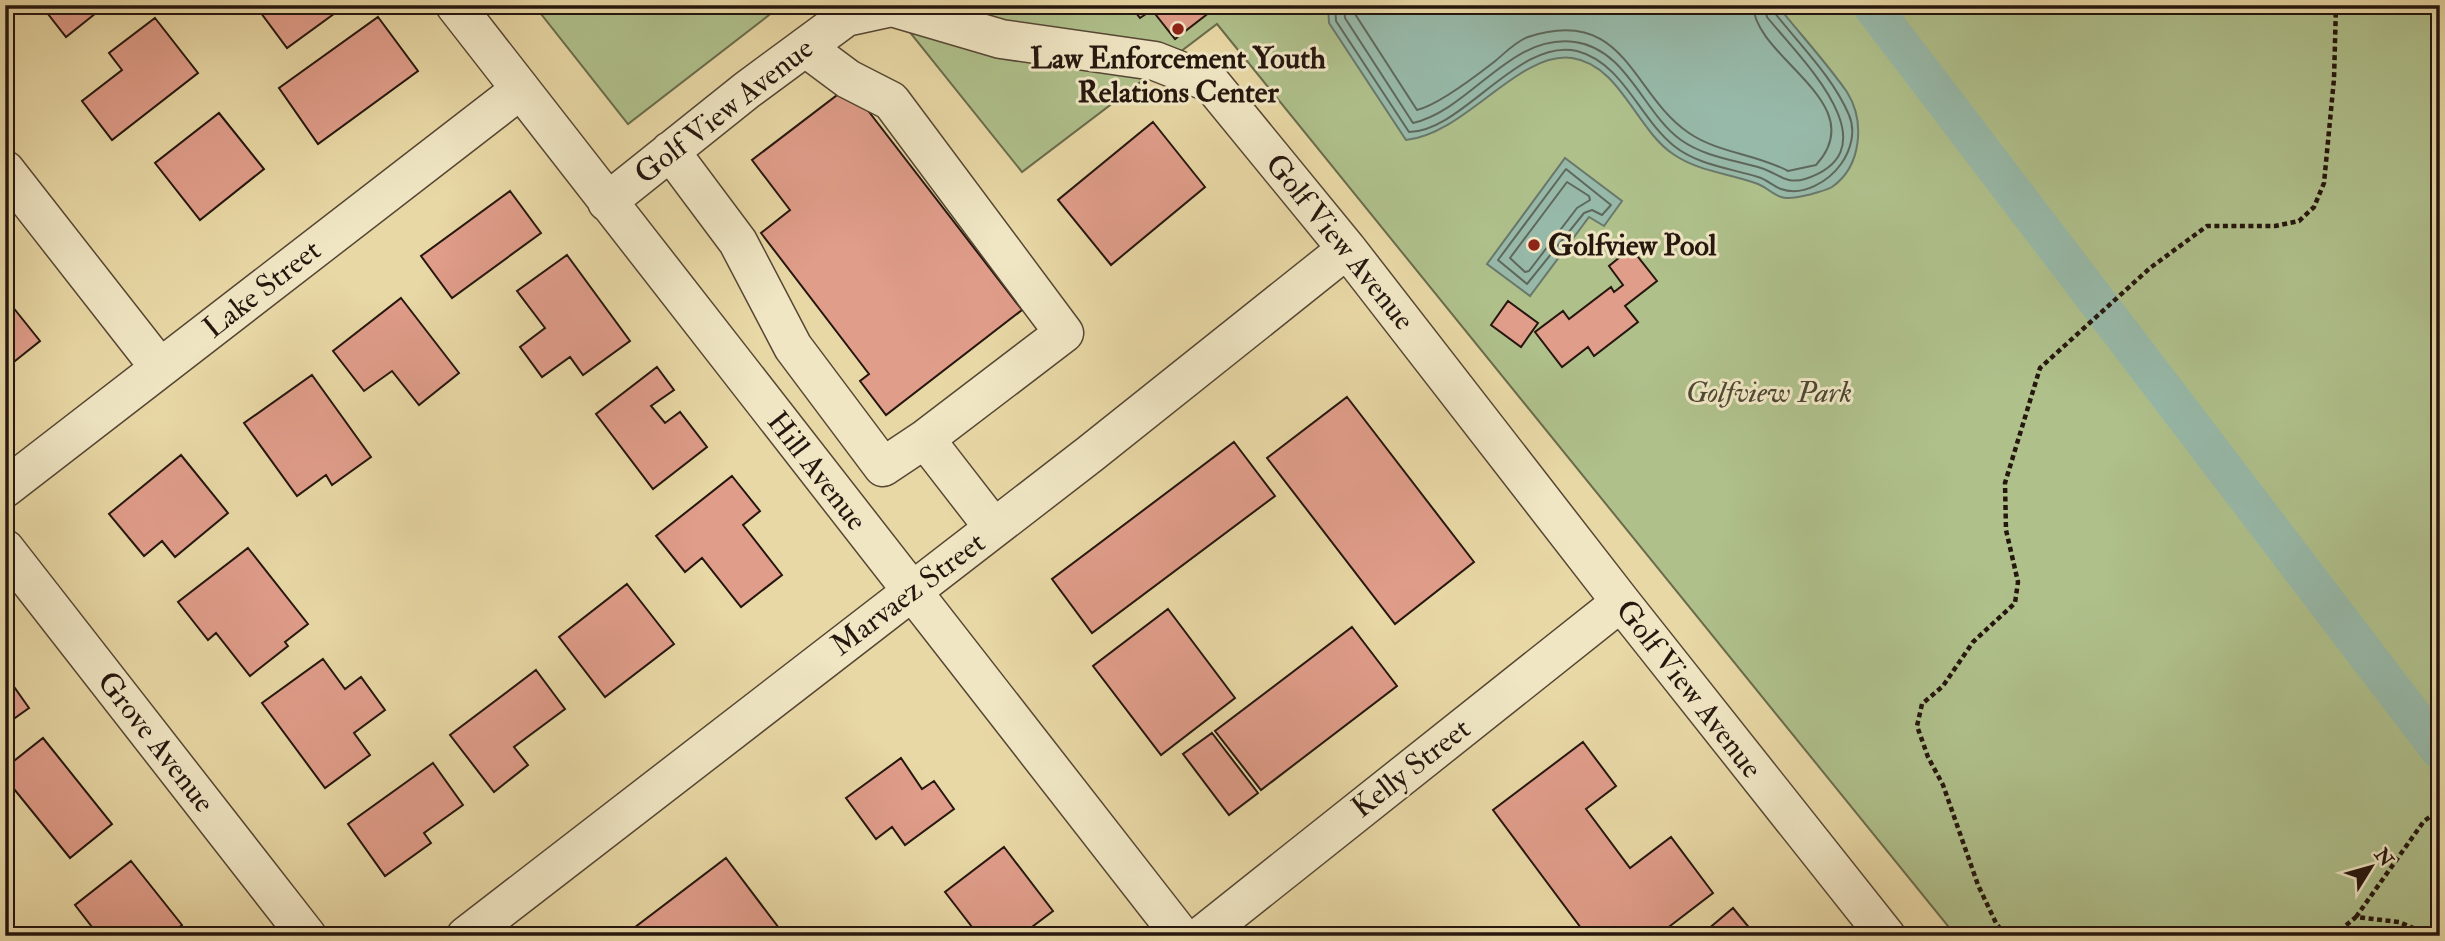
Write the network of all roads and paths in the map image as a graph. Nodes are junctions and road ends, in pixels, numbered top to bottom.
1 (455, 5) edge
2 (2336, 5) edge
3 (805, 47) junction
4 (520, 90) junction
5 (670, 151) junction
6 (5, 170) edge
7 (607, 202) junction
8 (1347, 248) junction
9 (159, 368) junction
10 (925, 439) junction
11 (5, 488) edge
12 (994, 528) junction
13 (5, 549) edge
14 (911, 593) junction
15 (1621, 602) junction
16 (2440, 810) edge
17 (2356, 917) junction
18 (307, 936) edge
19 (466, 936) edge
20 (1181, 936) edge
21 (1201, 936) edge
22 (1886, 936) edge
23 (2006, 936) edge
24 (2333, 936) edge
25 (2432, 936) edge

1 - 4 street, Hill Avenue
2 - 23 path
3 - 5 street, Golf View Avenue
3 - 8 street, Golf View Avenue
3 - 10 street
4 - 7 street, Hill Avenue
4 - 9 street, Lake Street
5 - 7 street, Golf View Avenue
5 - 10 street
6 - 9 street
7 - 14 street, Hill Avenue
8 - 12 street, Marvaez Street
8 - 15 street, Golf View Avenue
9 - 11 street, Lake Street
10 - 12 street
12 - 14 street, Marvaez Street
13 - 18 street, Grove Avenue
14 - 19 street, Marvaez Street
14 - 20 street, Hill Avenue
15 - 21 street, Kelly Street
15 - 22 street, Golf View Avenue
16 - 17 path
17 - 24 path
17 - 25 path

